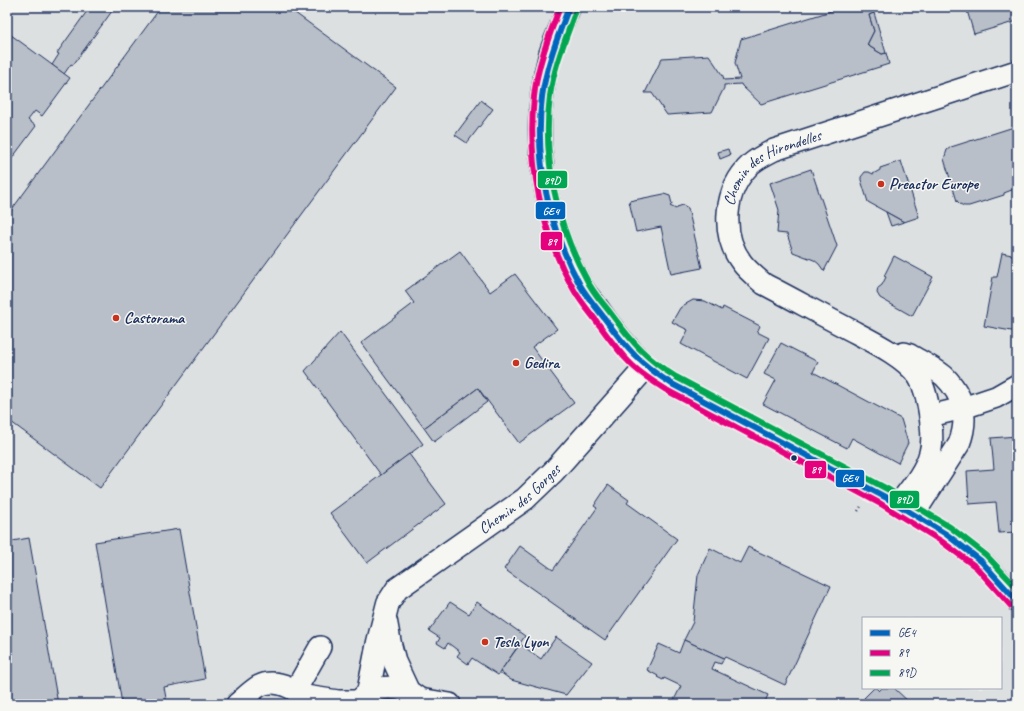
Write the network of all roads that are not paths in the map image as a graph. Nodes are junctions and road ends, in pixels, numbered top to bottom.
1 (569, 7) edge
2 (1017, 71) edge
3 (886, 349) junction
4 (646, 367) junction
5 (1017, 384) edge
6 (963, 408) junction
7 (930, 416) junction
8 (906, 510) junction
9 (1017, 601) edge
10 (386, 617) junction
11 (320, 647) dead end
12 (305, 697) edge
13 (417, 698) edge
14 (361, 699) edge
15 (237, 704) edge
16 (450, 704) edge

1 - 4 main road
2 - 3 street, Chemin des Hirondelles
3 - 6 street, Chemin des Hirondelles
3 - 7 street, Chemin des Hirondelles
4 - 8 street
4 - 10 main road, Chemin des Gorges
5 - 6 street
6 - 7 street
6 - 8 street, Chemin des Hirondelles
7 - 8 street, Chemin des Hirondelles
8 - 9 street
10 - 13 main road, Chemin des Gorges
10 - 14 main road, Chemin des Gorges
11 - 12 street
12 - 14 street
12 - 15 street
13 - 14 main road
13 - 16 street

